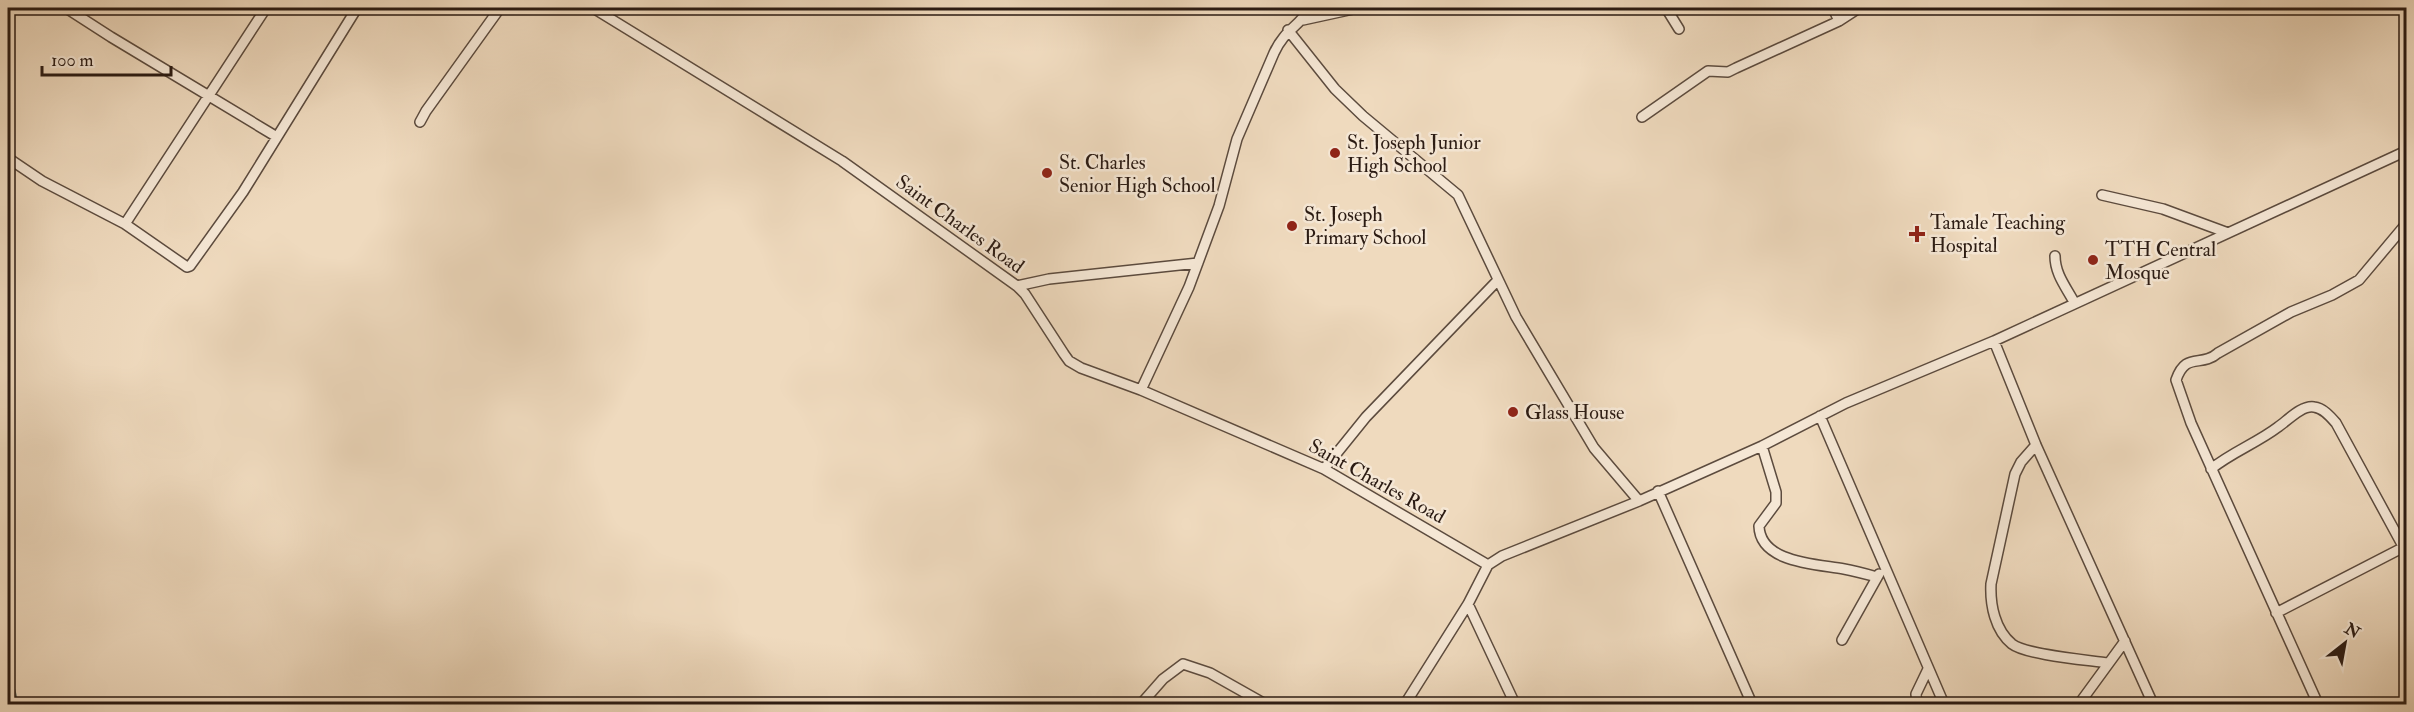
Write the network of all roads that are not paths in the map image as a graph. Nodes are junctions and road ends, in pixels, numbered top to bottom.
1 (66, 8) edge
2 (266, 8) edge
3 (500, 8) edge
4 (593, 8) edge
5 (1310, 8) edge
6 (1358, 8) edge
7 (1666, 8) edge
8 (1833, 8) edge
9 (1859, 8) edge
10 (353, 9) edge
11 (1303, 20) junction
12 (1839, 21) junction
13 (1680, 29) dead end
14 (1288, 30) junction
15 (207, 96) junction
16 (1642, 117) dead end
17 (420, 122) dead end
18 (277, 136) junction
19 (2406, 152) edge
20 (8, 158) edge
21 (2102, 195) dead end
22 (125, 224) junction
23 (2406, 224) edge
24 (2228, 233) junction
25 (2055, 256) dead end
26 (1198, 263) junction
27 (1498, 280) junction
28 (1017, 286) junction
29 (2074, 303) junction
30 (1994, 341) junction
31 (1141, 390) junction
32 (1820, 416) junction
33 (2036, 445) junction
34 (1762, 446) junction
35 (1324, 469) junction
36 (2211, 469) junction
37 (1658, 491) junction
38 (1639, 501) junction
39 (2405, 547) edge
40 (1488, 565) junction
41 (1884, 566) junction
42 (1877, 577) junction
43 (1468, 604) junction
44 (2276, 613) junction
45 (1842, 640) dead end
46 (2125, 642) junction
47 (2108, 663) junction
48 (1928, 669) junction
49 (1100, 703) dead end
50 (1110, 705) edge
51 (1141, 705) edge
52 (1265, 705) edge
53 (1405, 705) edge
54 (1515, 705) edge
55 (1752, 705) edge
56 (1917, 705) edge
57 (1944, 705) edge
58 (2079, 705) edge
59 (2153, 705) edge
60 (2318, 705) edge

1 - 15 street
2 - 15 street
3 - 17 street
4 - 28 street, Saint Charles Road
5 - 11 street
6 - 11 street
7 - 13 street
8 - 12 street
9 - 12 street
10 - 18 street
11 - 14 street
12 - 16 street
14 - 26 street
14 - 27 street
15 - 18 street
15 - 22 street
18 - 22 street
19 - 24 street
20 - 22 street
21 - 24 street
23 - 36 street
24 - 29 street
25 - 29 street
26 - 28 street
26 - 31 street
27 - 35 street
27 - 38 street
28 - 31 street, Saint Charles Road
29 - 30 street
30 - 32 street
30 - 33 street
31 - 35 street, Saint Charles Road
32 - 34 street
32 - 41 street
33 - 46 street
33 - 47 street
34 - 37 street
34 - 42 street
35 - 40 street, Saint Charles Road
36 - 39 street
36 - 44 street
37 - 38 street
37 - 55 street
38 - 40 street
39 - 44 street
40 - 43 street
41 - 42 street
41 - 48 street
42 - 45 street
43 - 53 street
43 - 54 street
44 - 60 street
46 - 47 street
46 - 59 street
47 - 58 street
48 - 56 street
48 - 57 street
49 - 50 street
51 - 52 street

